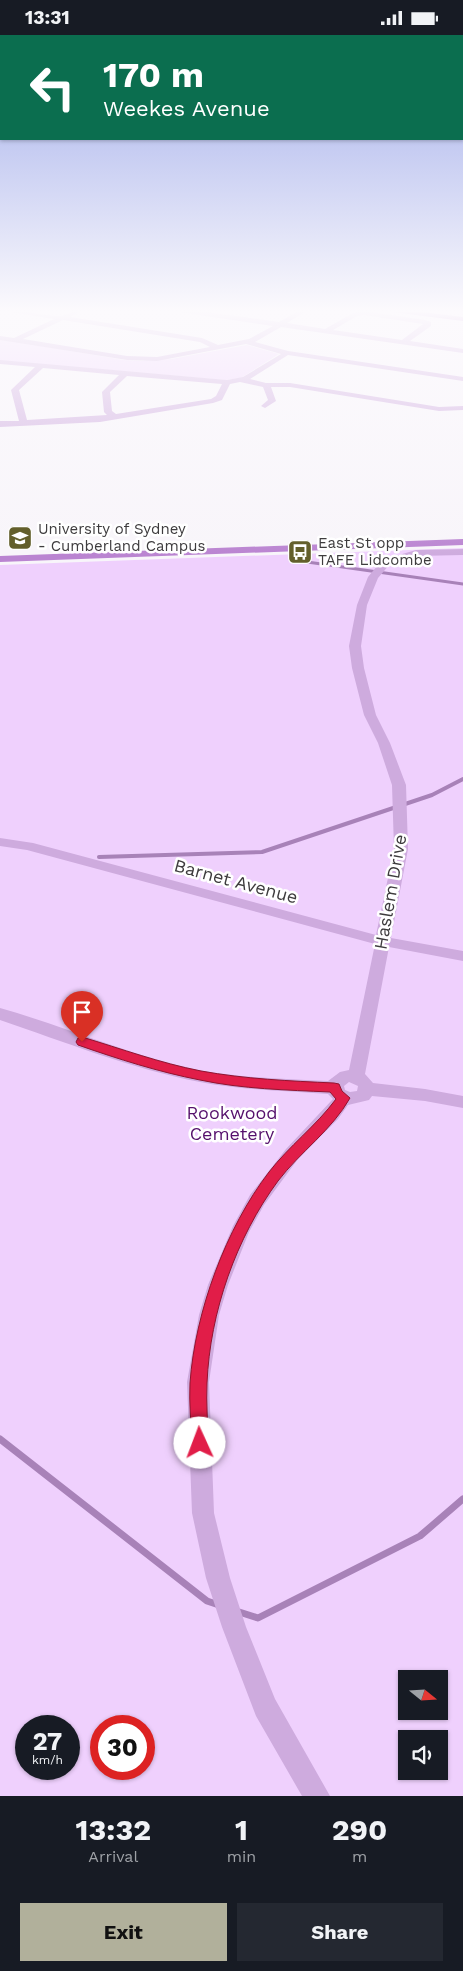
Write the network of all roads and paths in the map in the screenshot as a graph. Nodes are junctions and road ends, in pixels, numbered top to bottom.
1 (15, 392) edge
2 (106, 392) edge
3 (222, 392) edge
4 (269, 392) edge
5 (335, 392) edge
6 (265, 406) dead end
7 (463, 408) edge
8 (114, 417) junction
9 (24, 423) junction
10 (0, 424) edge
11 (463, 542) edge
12 (463, 552) edge
13 (0, 559) edge
14 (0, 842) edge
15 (382, 941) junction
16 (463, 956) edge
17 (0, 1014) edge
18 (362, 1083) junction
19 (339, 1093) junction
20 (463, 1102) edge
21 (317, 1796) edge

1 - 9 street
2 - 8 street
3 - 8 street
4 - 6 street
5 - 7 street
8 - 9 street
9 - 10 street
11 - 13 main road
12 - 15 street, Haslem Drive
14 - 15 street, Barnet Avenue
15 - 16 street, Barnet Avenue
15 - 18 street, Haslem Drive
17 - 19 street
18 - 19 street
18 - 20 street
19 - 21 street

